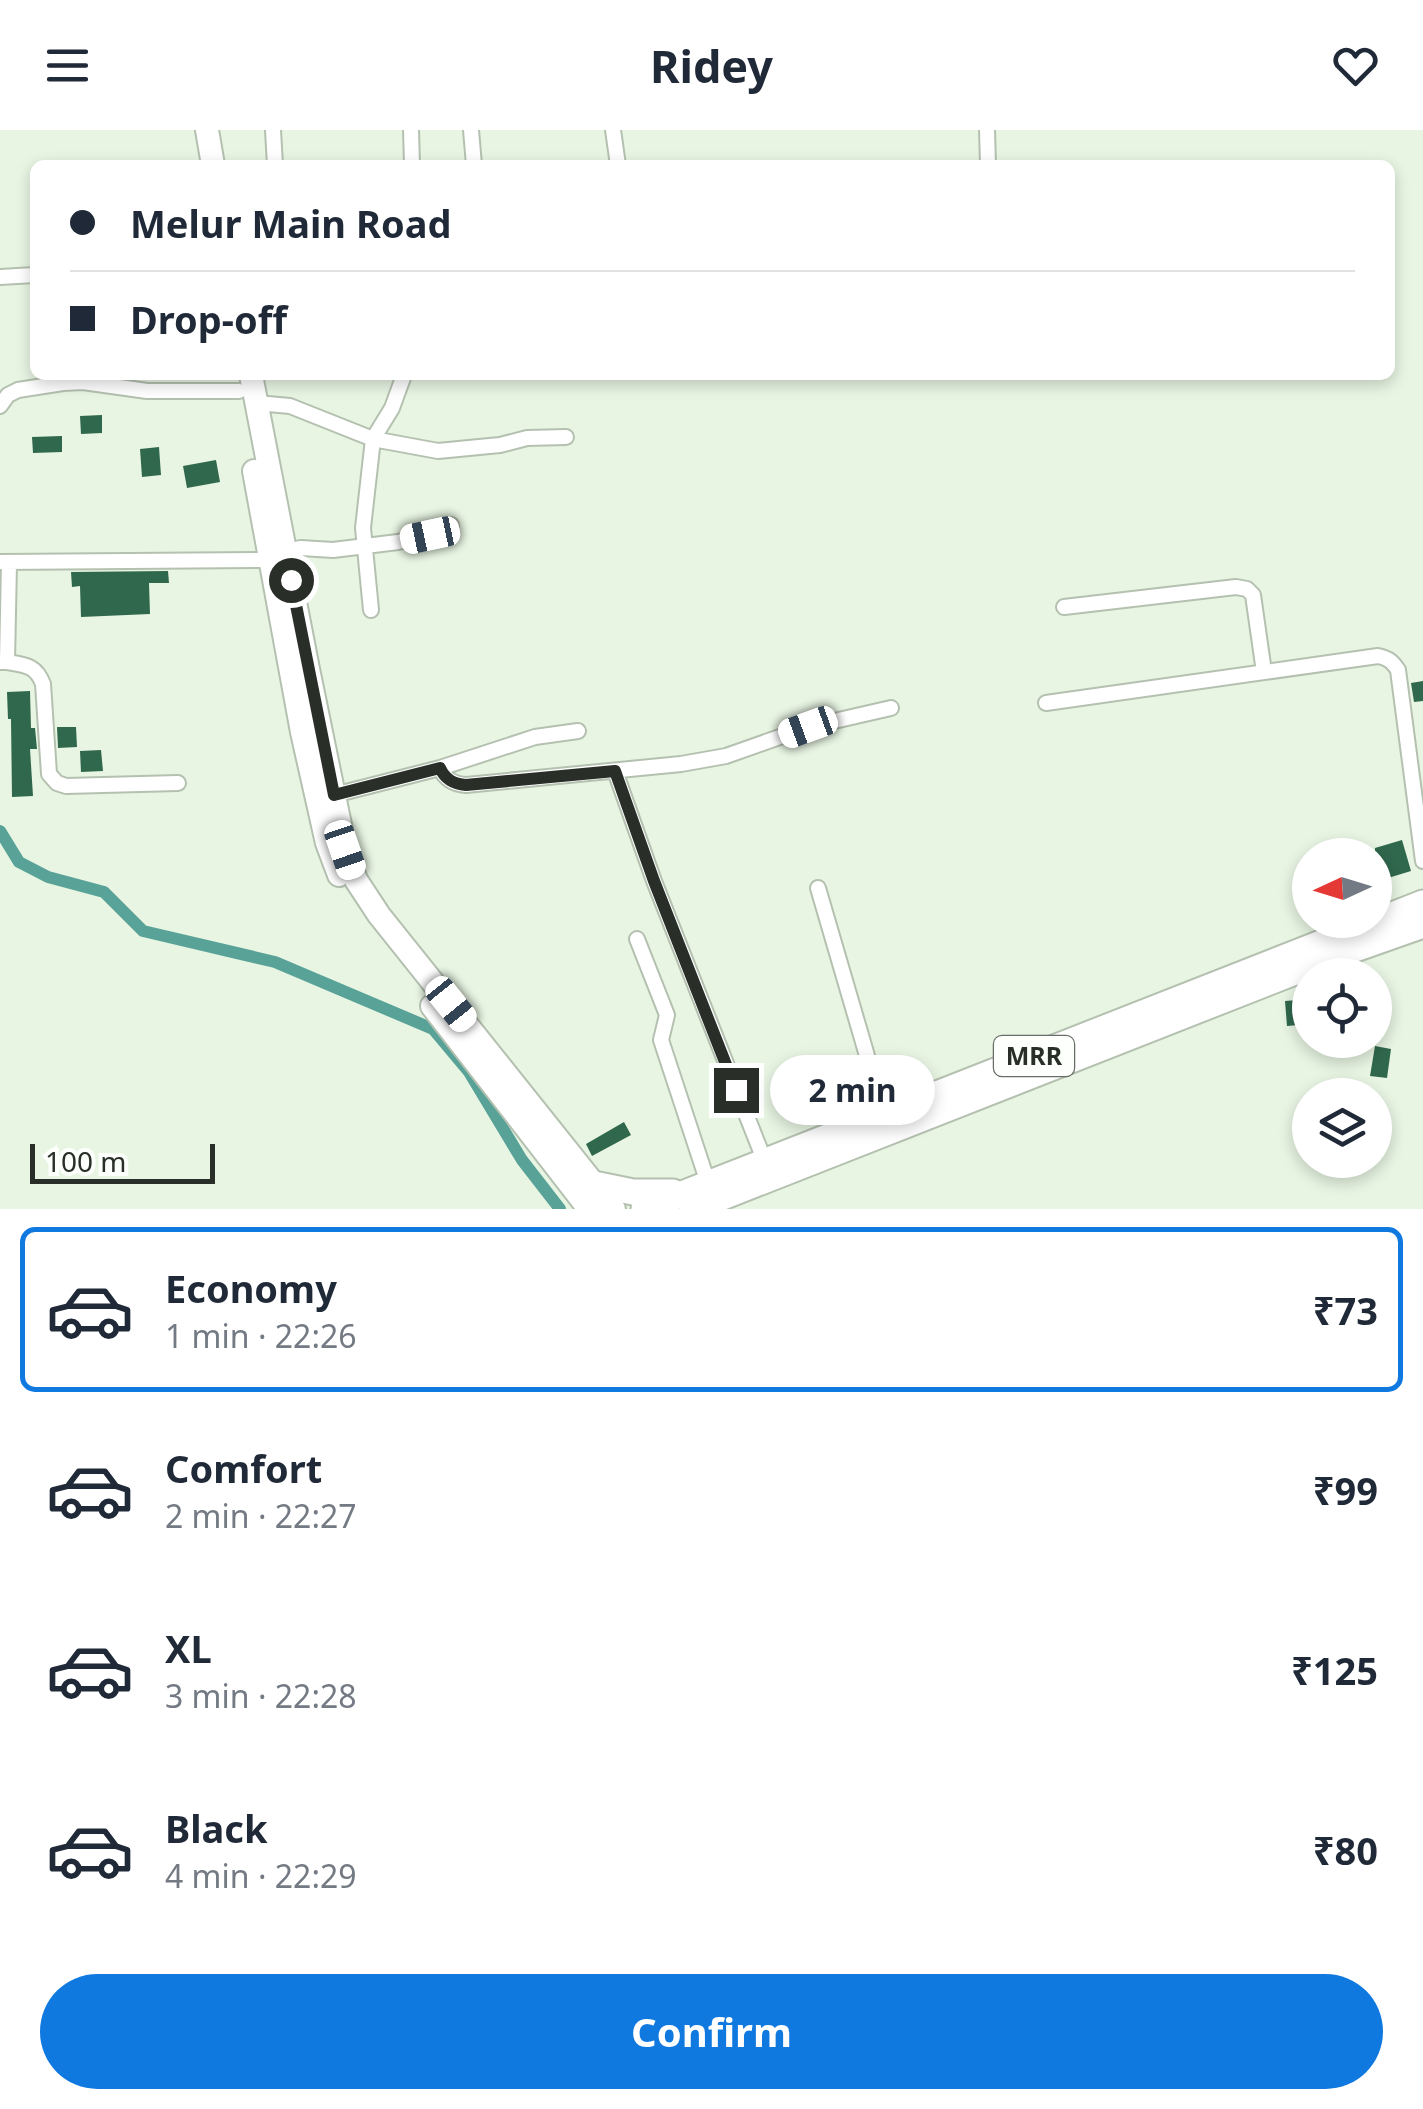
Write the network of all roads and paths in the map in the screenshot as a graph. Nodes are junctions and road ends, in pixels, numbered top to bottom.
1 (193, 130) edge
2 (206, 130) edge
3 (273, 130) edge
4 (411, 130) edge
5 (471, 130) edge
6 (612, 130) edge
7 (987, 130) edge
8 (197, 160) edge
9 (213, 160) edge
10 (275, 160) edge
11 (412, 160) edge
12 (474, 160) edge
13 (617, 160) edge
14 (988, 160) edge
15 (30, 275) edge
16 (0, 277) edge
17 (402, 380) edge
18 (0, 386) edge
19 (246, 386) edge
20 (18, 390) junction
21 (0, 406) edge
22 (566, 437) dead end
23 (374, 439) junction
24 (451, 525) dead end
25 (365, 545) junction
26 (277, 555) junction
27 (4, 563) edge
28 (1064, 607) dead end
29 (371, 610) dead end
30 (3, 662) edge
31 (1264, 672) junction
32 (1046, 703) dead end
33 (891, 708) dead end
34 (578, 731) dead end
35 (440, 768) junction
36 (615, 771) junction
37 (178, 783) dead end
38 (334, 795) junction
39 (1423, 861) edge
40 (818, 888) dead end
41 (1423, 902) edge
42 (1423, 925) edge
43 (637, 939) dead end
44 (884, 1114) junction
45 (764, 1162) junction
46 (592, 1196) edge
47 (700, 1199) edge
48 (614, 1209) edge
49 (644, 1209) edge

1 - 8 main road
2 - 9 main road
3 - 10 street
4 - 11 street
5 - 12 street
6 - 13 street
7 - 14 street
15 - 16 street
17 - 23 street
18 - 20 street
19 - 20 street
19 - 23 street
19 - 26 main road
20 - 21 street
22 - 23 street
23 - 25 street
24 - 25 street
25 - 26 street
25 - 29 street
26 - 27 street
26 - 38 main road
26 - 46 main road
27 - 30 street
28 - 31 street
30 - 37 street
31 - 32 street
31 - 39 street
33 - 36 street
34 - 35 street
35 - 36 street
35 - 38 street
36 - 45 street
38 - 46 main road
40 - 44 street
41 - 44 highway, MRR
42 - 47 highway, MRR
43 - 47 street
44 - 45 highway, MRR
45 - 47 highway, MRR
46 - 47 highway
46 - 48 main road
47 - 49 highway, MRR

